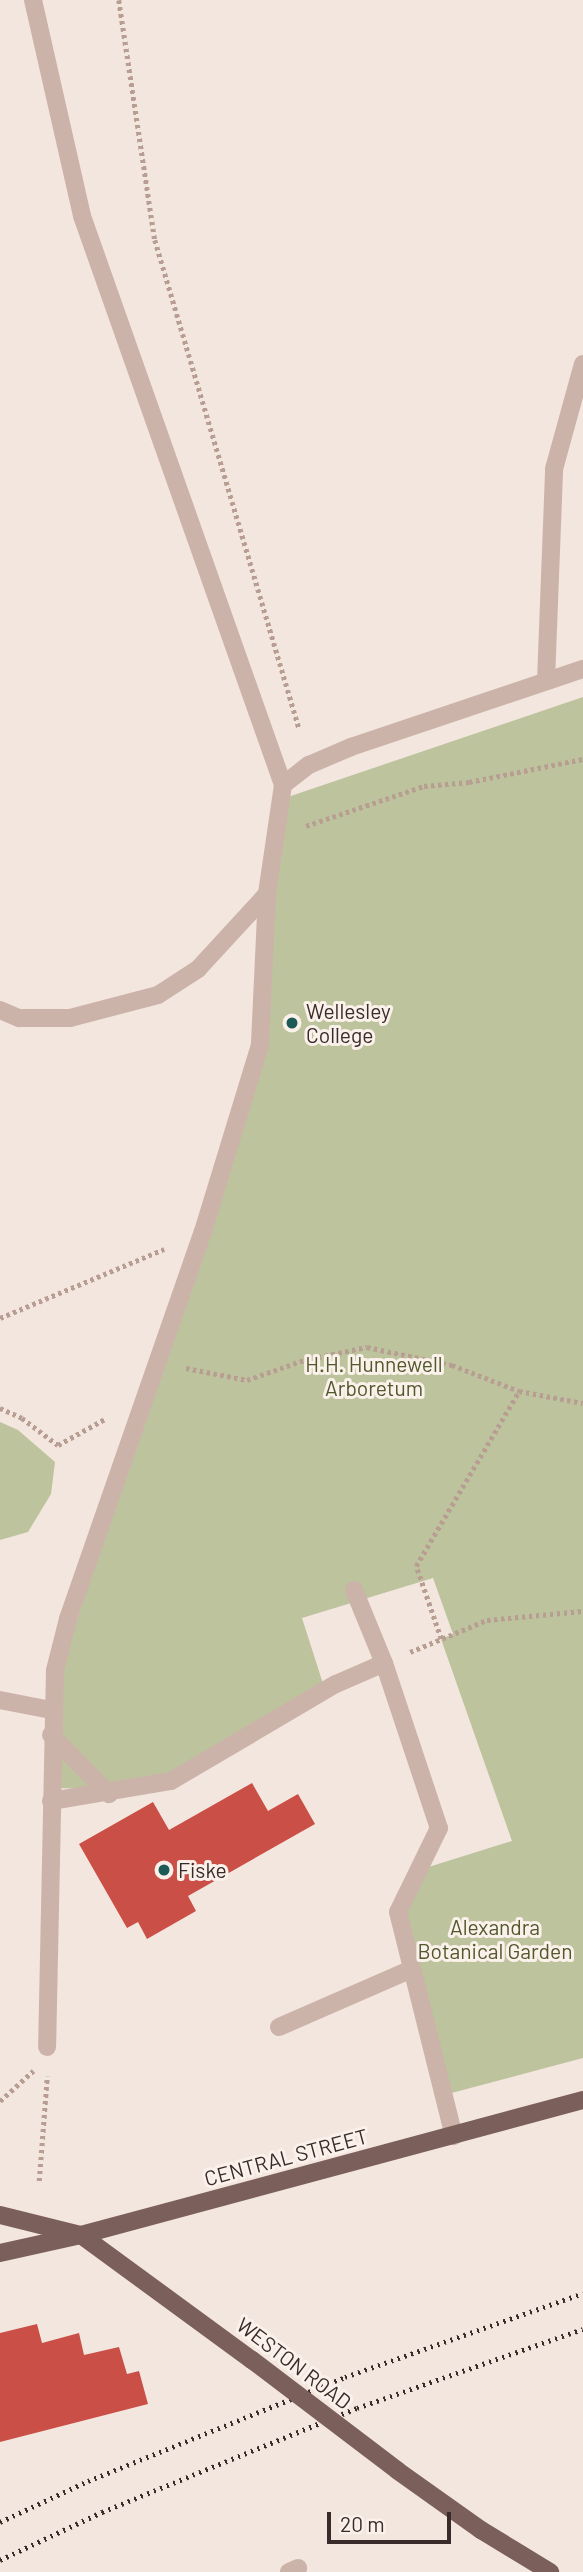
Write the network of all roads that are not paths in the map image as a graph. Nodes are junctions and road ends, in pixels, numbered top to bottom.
1 (33, 0) edge
2 (583, 364) edge
3 (583, 669) edge
4 (546, 681) junction
5 (283, 785) junction
6 (267, 894) junction
7 (0, 1010) edge
8 (354, 1590) dead end
9 (384, 1663) junction
10 (0, 1700) edge
11 (51, 1710) junction
12 (51, 1735) junction
13 (109, 1794) junction
14 (51, 1801) junction
15 (412, 1969) junction
16 (279, 2027) dead end
17 (47, 2053) road end
18 (583, 2100) edge
19 (454, 2136) junction
20 (0, 2215) edge
21 (81, 2235) junction
22 (0, 2253) edge
23 (550, 2572) edge

1 - 5 lane
2 - 4 lane
3 - 4 lane
4 - 5 lane
5 - 6 lane
6 - 7 lane
6 - 11 lane
8 - 9 lane
9 - 13 lane
9 - 15 lane
10 - 11 lane
11 - 12 lane
12 - 13 lane
12 - 14 lane
13 - 14 lane
14 - 17 lane
15 - 16 lane
15 - 19 lane
18 - 19 main road, CENTRAL STREET
19 - 21 main road, CENTRAL STREET
20 - 21 main road, WESTON ROAD
21 - 22 main road, CENTRAL STREET
21 - 23 main road, WESTON ROAD, bridge

